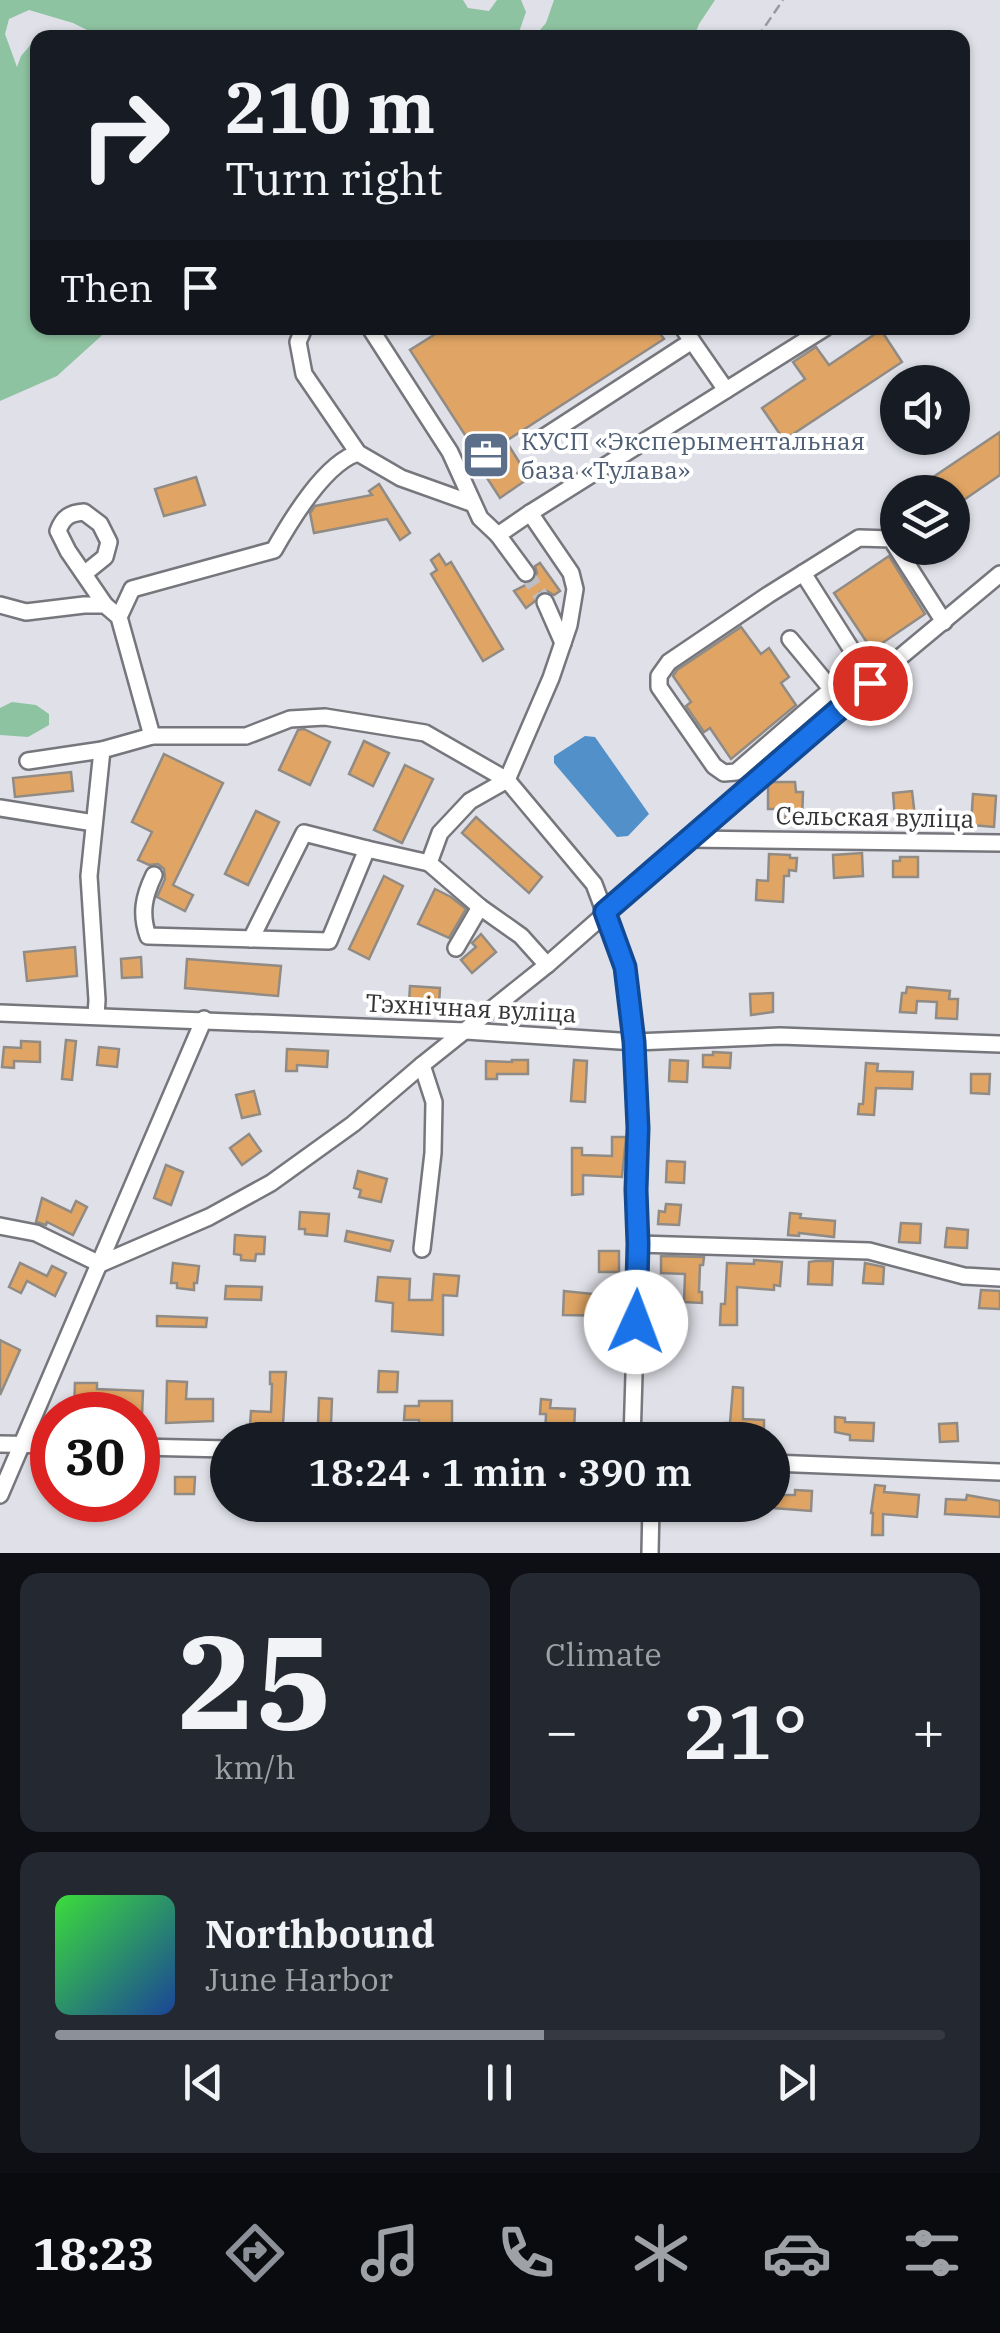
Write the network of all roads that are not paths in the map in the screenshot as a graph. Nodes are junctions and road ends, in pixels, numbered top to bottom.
1 (301, 335) edge
2 (375, 335) edge
3 (687, 335) edge
4 (689, 335) edge
5 (813, 335) edge
6 (726, 390) junction
7 (541, 439) dead end
8 (358, 453) junction
9 (471, 503) junction
10 (530, 512) junction
11 (498, 536) junction
12 (526, 572) tunnel mouth
13 (84, 574) dead end
14 (802, 574) junction
15 (1000, 574) edge
16 (545, 602) tunnel mouth
17 (0, 605) edge
18 (105, 606) junction
19 (119, 617) junction
20 (944, 622) junction
21 (790, 639) dead end
22 (563, 644) junction
23 (832, 690) junction
24 (845, 703) junction
25 (152, 736) junction
26 (102, 750) junction
27 (28, 761) dead end
28 (507, 780) junction
29 (0, 808) edge
30 (94, 824) junction
31 (689, 839) junction
32 (1000, 844) edge
33 (367, 849) junction
34 (429, 863) junction
35 (154, 875) dead end
36 (480, 907) junction
37 (605, 912) junction
38 (251, 939) junction
39 (456, 948) dead end
40 (547, 966) junction
41 (0, 1013) edge
42 (96, 1016) junction
43 (204, 1019) junction
44 (466, 1031) junction
45 (634, 1042) junction
46 (1000, 1044) edge
47 (422, 1065) junction
48 (0, 1226) edge
49 (638, 1244) junction
50 (422, 1249) dead end
51 (100, 1264) junction
52 (1000, 1278) edge
53 (633, 1422) edge
54 (0, 1444) edge
55 (22, 1444) junction
56 (30, 1444) edge
57 (160, 1447) edge
58 (210, 1449) edge
59 (790, 1464) edge
60 (1000, 1472) edge
61 (0, 1495) edge
62 (651, 1522) edge
63 (650, 1553) edge

1 - 8 street
2 - 9 street
3 - 7 street
4 - 6 street
5 - 6 street
6 - 10 street
8 - 9 street
8 - 19 street
9 - 11 street
10 - 11 street
10 - 22 street
11 - 12 street
13 - 18 street
14 - 20 street
14 - 23 street
14 - 23 street
15 - 20 street
16 - 22 street
17 - 18 street
18 - 19 street
19 - 25 street
20 - 24 street
21 - 23 street
22 - 28 street
23 - 24 street
24 - 31 street
25 - 26 street
25 - 28 street
26 - 27 street
26 - 30 street
28 - 34 street
28 - 37 street
29 - 30 street
30 - 42 street
31 - 32 street, Сельская вуліца
31 - 37 street
33 - 34 street
33 - 38 street
33 - 38 street
34 - 36 street
35 - 38 street
36 - 39 street
36 - 40 street
37 - 40 street
37 - 45 street
40 - 44 street
41 - 42 street, Тэхнічная вуліца
42 - 43 street, Тэхнічная вуліца
43 - 44 street, Тэхнічная вуліца
43 - 51 street
44 - 45 street, Тэхнічная вуліца
44 - 47 street
45 - 46 street, Тэхнічная вуліца
45 - 49 street
47 - 50 street
47 - 51 street
48 - 51 street
49 - 52 street
49 - 53 street
51 - 55 street
54 - 55 street
55 - 56 street
55 - 61 street
57 - 58 street
59 - 60 street
62 - 63 street

